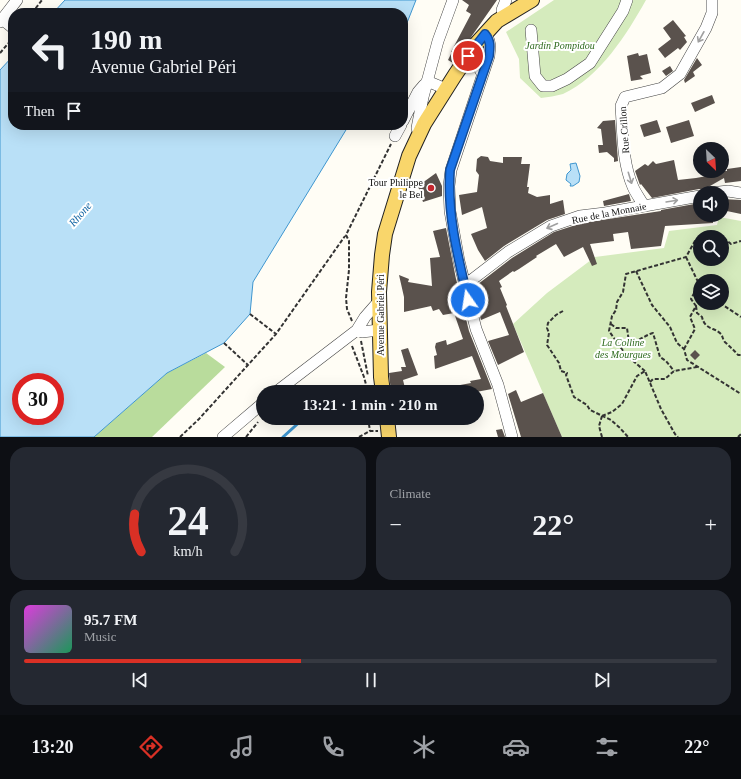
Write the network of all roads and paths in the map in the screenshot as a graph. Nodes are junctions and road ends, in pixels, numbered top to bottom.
1 (17, 0) edge
2 (42, 0) edge
3 (453, 0) edge
4 (506, 0) edge
5 (532, 0) edge
6 (627, 0) edge
7 (712, 0) edge
8 (11, 8) edge
9 (36, 8) edge
10 (8, 11) edge
11 (505, 16) junction
12 (1, 20) edge
13 (531, 30) dead end
14 (485, 34) junction
15 (8, 44) edge
16 (0, 53) edge
17 (468, 56) junction
18 (482, 74) junction
19 (427, 81) junction
20 (446, 89) junction
21 (408, 111) edge
22 (398, 130) edge
23 (419, 133) junction
24 (395, 136) joint
25 (729, 191) edge
26 (741, 193) edge
27 (693, 197) edge
28 (644, 206) junction
29 (346, 235) junction
30 (741, 241) edge
31 (729, 242) edge
32 (693, 244) edge
33 (686, 257) junction
34 (636, 270) junction
35 (694, 274) edge
36 (465, 285) junction
37 (379, 301) junction
38 (729, 309) edge
39 (694, 310) edge
40 (697, 310) edge
41 (563, 311) dead end
42 (250, 314) dead end
43 (741, 317) edge
44 (611, 324) junction
45 (357, 330) junction
46 (379, 330) junction
47 (276, 334) junction
48 (224, 343) dead end
49 (351, 343) dead end
50 (684, 349) junction
51 (741, 355) edge
52 (248, 365) junction
53 (698, 367) junction
54 (645, 371) junction
55 (674, 371) junction
56 (650, 382) junction
57 (285, 385) edge
58 (366, 385) edge
59 (370, 385) edge
60 (382, 385) edge
61 (741, 394) edge
62 (256, 409) edge
63 (602, 416) junction
64 (256, 425) edge
65 (369, 425) edge
66 (388, 425) edge
67 (370, 431) junction
68 (376, 431) dead end
69 (741, 434) edge
70 (180, 437) edge
71 (222, 437) edge
72 (246, 437) edge
73 (359, 437) edge
74 (389, 437) edge
75 (512, 437) edge
76 (602, 437) edge
77 (628, 437) edge
78 (678, 437) edge
79 (738, 437) edge

1 - 8 street
2 - 9 path
3 - 19 street
4 - 11 street
5 - 11 main road, Avenue Gabriel Péri
6 - 13 street
7 -> 28 street, Rue Crillon
10 - 12 street
11 - 14 main road, Avenue Gabriel Péri
14 - 17 main road, Avenue Gabriel Péri
14 - 18 street
15 - 16 path
17 - 18 street
17 - 20 main road, Avenue Gabriel Péri
18 - 36 street
19 - 20 street
19 - 21 street
19 - 23 street
20 - 23 main road, Avenue Gabriel Péri
22 - 24 street
23 - 37 main road, Avenue Gabriel Péri
24 - 29 path
25 - 26 street
28 -> 27 street, Rue de la Monnaie
28 -> 36 street, Rue de la Monnaie
29 - 45 path
29 - 47 path
30 - 31 path
32 - 33 path
33 - 34 path
33 - 35 path
34 - 44 path
34 - 50 path
36 - 75 street
37 - 45 street
37 - 46 main road, Avenue Gabriel Péri
38 - 43 path
39 - 50 path
40 - 51 path
41 - 63 path
42 - 47 path
44 - 54 path
44 - 55 path
45 - 46 street
45 - 57 street
45 - 59 path
46 - 60 main road, Avenue Gabriel Péri
47 - 52 path
48 - 52 path
49 - 58 path
50 - 53 path
52 - 70 path
53 - 55 path
53 - 61 path
54 - 56 path
54 - 63 path
55 - 56 path
56 - 78 path
62 - 71 street
63 - 76 path
63 - 77 path
64 - 72 path
65 - 67 path
66 - 74 main road
67 - 68 path
67 - 73 path
69 - 79 path

